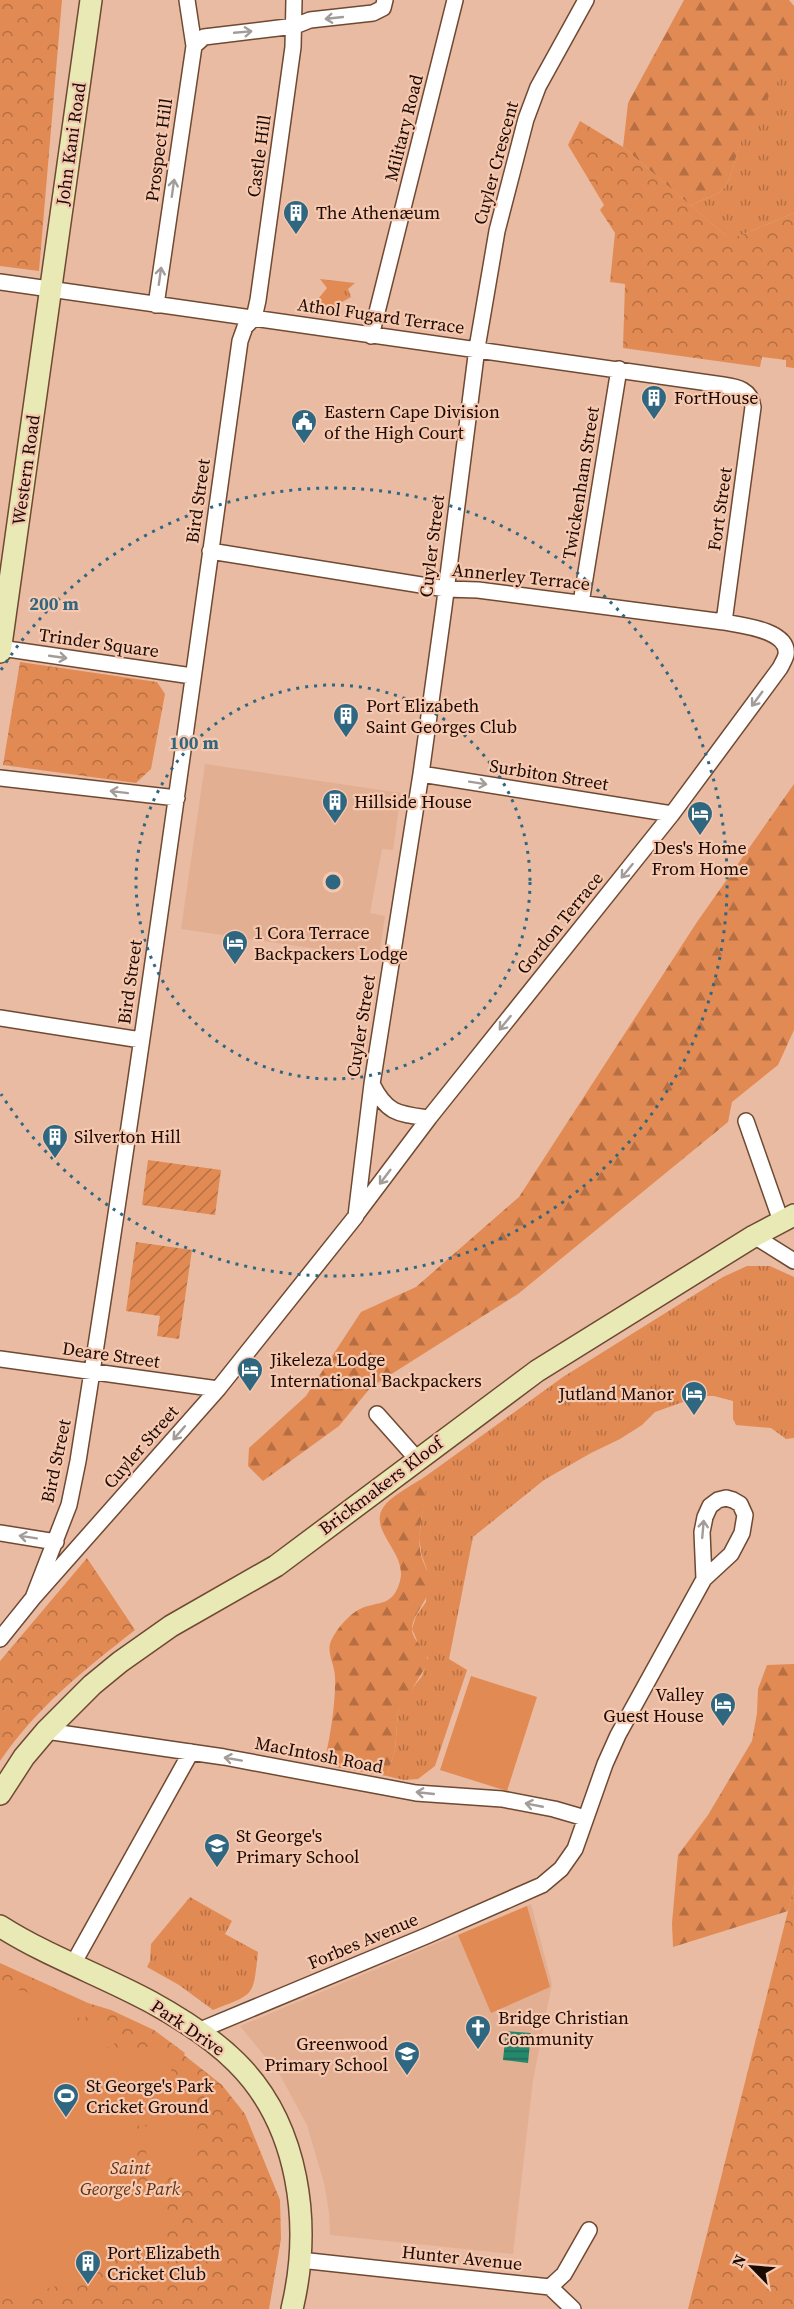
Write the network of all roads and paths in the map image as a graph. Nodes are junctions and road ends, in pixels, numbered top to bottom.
1 (91, 0) edge
2 (187, 0) edge
3 (294, 0) edge
4 (385, 0) edge
5 (455, 0) edge
6 (586, 0) edge
7 (295, 26) junction
8 (194, 46) junction
9 (0, 282) edge
10 (50, 288) junction
11 (156, 305) junction
12 (254, 318) junction
13 (371, 336) junction
14 (477, 348) junction
15 (619, 369) junction
16 (752, 400) joint
17 (210, 550) junction
18 (446, 589) junction
19 (581, 603) junction
20 (724, 622) junction
21 (785, 649) joint
22 (0, 650) edge
23 (192, 676) junction
24 (420, 774) junction
25 (0, 778) edge
26 (177, 798) junction
27 (672, 814) junction
28 (0, 1018) edge
29 (141, 1040) junction
30 (372, 1084) junction
31 (429, 1118) junction
32 (746, 1121) dead end
33 (356, 1216) junction
34 (787, 1218) edge
35 (754, 1236) junction
36 (794, 1261) edge
37 (0, 1359) edge
38 (92, 1373) junction
39 (218, 1389) junction
40 (377, 1414) dead end
41 (417, 1459) junction
42 (0, 1533) edge
43 (56, 1542) junction
44 (704, 1579) junction
45 (33, 1598) junction
46 (0, 1639) edge
47 (46, 1731) junction
48 (191, 1752) junction
49 (1, 1792) edge
50 (585, 1818) junction
51 (0, 1926) edge
52 (73, 1965) junction
53 (198, 2031) junction
54 (589, 2230) dead end
55 (300, 2260) junction
56 (550, 2287) junction
57 (292, 2309) edge
58 (573, 2309) edge

1 - 10 street, John Kani Road
2 - 8 street, Prospect Hill
3 - 7 street, Castle Hill
4 -> 7 street
5 - 13 street, Military Road
6 - 14 street, Cuyler Crescent
8 -> 7 street
7 - 12 street, Castle Hill
11 -> 8 street, Prospect Hill
9 - 10 street, Athol Fugard Terrace
10 - 11 street, Athol Fugard Terrace
10 - 22 street, Western Road
11 - 12 street, Athol Fugard Terrace
12 - 13 street, Athol Fugard Terrace
12 - 17 street, Bird Street
13 - 14 street, Athol Fugard Terrace
14 - 15 street, Athol Fugard Terrace
14 - 18 street, Cuyler Street
15 - 16 street, Athol Fugard Terrace
15 - 19 street, Twickenham Street
16 - 20 street, Fort Street
17 - 18 street, Annerley Terrace
17 - 23 street, Bird Street
18 - 19 street, Annerley Terrace
18 - 24 street, Cuyler Street
19 - 20 street, Annerley Terrace
20 - 21 street, Annerley Terrace
21 -> 27 street, Gordon Terrace
22 -> 23 street, Trinder Square
23 - 26 street, Bird Street
24 -> 27 street, Surbiton Street
24 - 30 street, Cuyler Street
26 -> 25 street
26 - 29 street, Bird Street
27 -> 31 street, Gordon Terrace
28 - 29 street
29 - 38 street, Bird Street
30 - 31 street
30 - 33 street, Cuyler Street
31 -> 33 street, Gordon Terrace
32 - 34 street
33 - 39 street, Cuyler Street
34 - 35 street, Brickmakers Kloof
35 - 36 street
35 - 41 street, Brickmakers Kloof
37 - 38 street, Deare Street
38 - 39 street, Deare Street
38 - 43 street, Bird Street
39 -> 45 street, Cuyler Street
40 - 41 street
41 - 47 street, Brickmakers Kloof
43 -> 42 street
43 - 45 street, Bird Street
44 -> 44 street
44 - 50 street, Forbes Avenue
45 - 46 street, Bird Street
47 - 48 street, MacIntosh Road
47 - 49 street, Brickmakers Kloof
50 -> 48 street, MacIntosh Road
48 - 52 street
50 - 53 street, Forbes Avenue
51 - 52 street, Park Drive
52 - 53 street, Park Drive
53 - 55 street, Park Drive
54 - 56 street
55 - 56 street, Hunter Avenue
55 - 57 street, Park Drive
56 - 58 street

